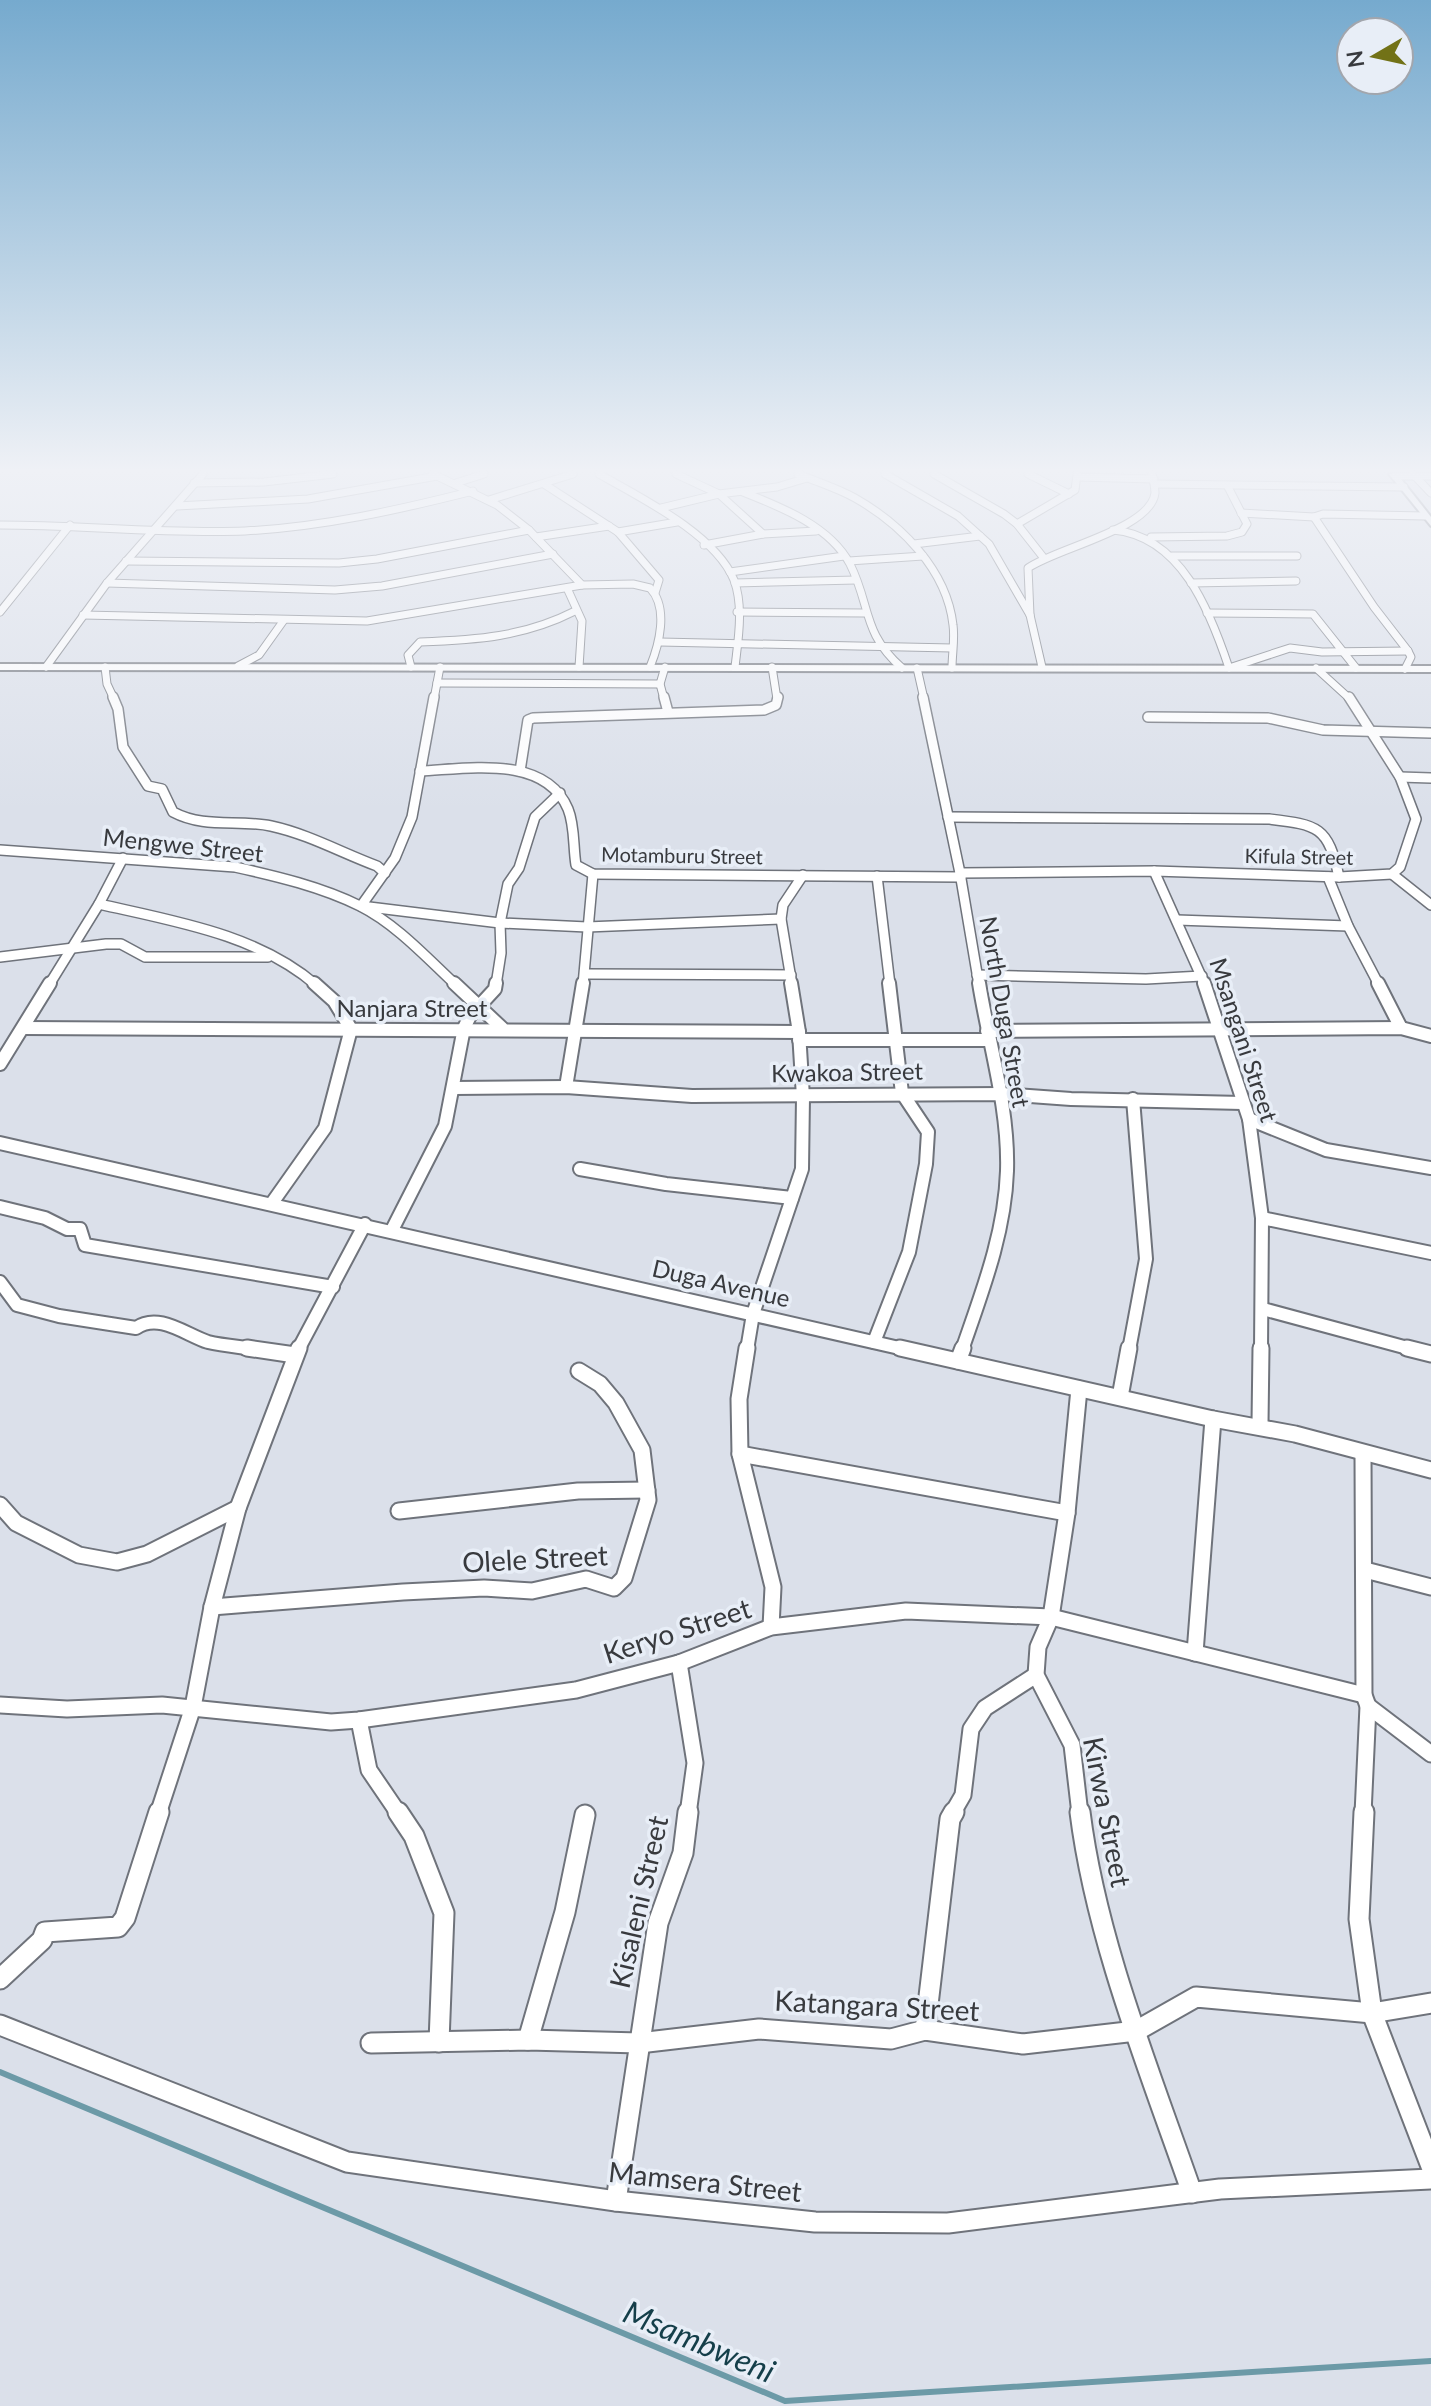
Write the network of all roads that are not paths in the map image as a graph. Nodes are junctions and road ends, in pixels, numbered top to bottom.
1 (21, 586) edge
2 (105, 586) edge
3 (214, 586) edge
4 (379, 586) edge
5 (576, 586) edge
6 (647, 586) edge
7 (657, 586) edge
8 (735, 586) edge
9 (858, 586) edge
10 (941, 586) edge
11 (1013, 586) edge
12 (1029, 586) edge
13 (1193, 586) edge
14 (1363, 586) edge
15 (567, 588) junction
16 (655, 593) junction
17 (575, 611) junction
18 (0, 612) edge
19 (737, 612) junction
20 (864, 613) junction
21 (1207, 613) junction
22 (83, 615) junction
23 (1030, 615) junction
24 (284, 620) junction
25 (660, 642) junction
26 (876, 644) junction
27 (738, 645) junction
28 (952, 648) junction
29 (1408, 651) junction
30 (1342, 652) junction
31 (238, 666) junction
32 (0, 667) edge
33 (46, 667) junction
34 (105, 667) junction
35 (411, 667) junction
36 (440, 667) junction
37 (579, 667) junction
38 (650, 667) junction
39 (665, 667) junction
40 (735, 667) junction
41 (772, 667) junction
42 (1042, 667) junction
43 (902, 668) junction
44 (917, 668) junction
45 (952, 668) junction
46 (1229, 668) junction
47 (1316, 668) junction
48 (1356, 668) junction
49 (1405, 669) junction
50 (1431, 669) edge
51 (437, 683) junction
52 (660, 684) junction
53 (668, 712) junction
54 (1148, 717) dead end
55 (1372, 733) junction
56 (1431, 733) edge
57 (420, 771) junction
58 (520, 771) junction
59 (1400, 777) junction
60 (1431, 778) edge
61 (560, 793) junction
62 (948, 817) junction
63 (1416, 819) junction
64 (1431, 821) edge
65 (0, 850) edge
66 (123, 858) junction
67 (1154, 871) junction
68 (385, 873) junction
69 (593, 874) junction
70 (1392, 874) junction
71 (803, 875) junction
72 (961, 875) junction
73 (877, 876) junction
74 (1334, 877) junction
75 (99, 904) junction
76 (1431, 905) edge
77 (361, 906) junction
78 (781, 919) junction
79 (1177, 920) junction
80 (500, 923) junction
81 (1348, 926) junction
82 (587, 927) junction
83 (71, 948) junction
84 (0, 957) edge
85 (277, 957) junction
86 (585, 974) junction
87 (791, 975) junction
88 (977, 975) junction
89 (1202, 976) junction
90 (480, 1007) junction
91 (1431, 1024) edge
92 (24, 1028) junction
93 (464, 1028) junction
94 (502, 1028) junction
95 (1406, 1028) junction
96 (351, 1029) junction
97 (574, 1031) junction
98 (1220, 1032) junction
99 (799, 1036) junction
100 (988, 1036) junction
101 (1431, 1036) edge
102 (895, 1040) junction
103 (0, 1064) edge
104 (566, 1087) junction
105 (454, 1088) junction
106 (902, 1093) junction
107 (1002, 1094) junction
108 (803, 1097) junction
109 (1133, 1099) junction
110 (1242, 1103) junction
111 (1249, 1119) junction
112 (0, 1143) edge
113 (1431, 1168) edge
114 (580, 1169) dead end
115 (792, 1198) junction
116 (272, 1203) junction
117 (0, 1207) edge
118 (1262, 1218) junction
119 (365, 1224) junction
120 (392, 1230) junction
121 (1431, 1253) edge
122 (0, 1282) edge
123 (333, 1287) junction
124 (1263, 1309) junction
125 (753, 1314) junction
126 (874, 1342) junction
127 (1431, 1354) edge
128 (295, 1355) junction
129 (958, 1361) junction
130 (579, 1371) dead end
131 (1079, 1389) junction
132 (1120, 1397) junction
133 (1213, 1419) junction
134 (1260, 1423) junction
135 (740, 1454) junction
136 (1363, 1455) junction
137 (1431, 1470) edge
138 (647, 1490) junction
139 (0, 1505) edge
140 (238, 1508) junction
141 (399, 1511) dead end
142 (1067, 1513) junction
143 (8, 1524) edge
144 (1365, 1570) junction
145 (1431, 1587) edge
146 (212, 1607) junction
147 (1051, 1617) junction
148 (771, 1627) junction
149 (1195, 1653) junction
150 (679, 1663) junction
151 (1036, 1675) junction
152 (1366, 1701) junction
153 (0, 1705) edge
154 (193, 1707) junction
155 (359, 1720) junction
156 (1431, 1754) edge
157 (585, 1815) dead end
158 (0, 1979) edge
159 (1431, 2003) edge
160 (1372, 2013) junction
161 (0, 2025) edge
162 (925, 2030) junction
163 (1136, 2031) junction
164 (528, 2040) junction
165 (439, 2042) junction
166 (371, 2043) dead end
167 (639, 2043) junction
168 (1431, 2166) edge
169 (1431, 2179) edge
170 (1192, 2193) junction
171 (616, 2201) junction

1 - 18 street
2 - 22 street
3 - 4 street
5 - 15 street
6 - 16 street
7 - 16 street
8 - 19 street
9 - 20 street
10 - 28 street
11 - 23 street
12 - 23 street
13 - 21 street
14 - 29 street
15 - 17 street
15 - 24 street
16 - 25 street
17 - 35 street
17 - 37 street
19 - 20 street
19 - 27 street
20 - 26 street
21 - 30 street
21 - 46 street
22 - 24 street
22 - 33 street
23 - 42 street
24 - 31 street
25 - 27 street
25 - 38 street
26 - 27 street
26 - 28 street
26 - 43 street
27 - 40 street
28 - 45 street
29 - 30 street
29 - 49 street
30 - 46 street
30 - 48 street
31 - 34 main road
31 - 35 main road
32 - 33 main road
33 - 34 main road
34 - 68 street
35 - 36 main road
36 - 37 main road
36 - 51 street
37 - 38 main road
38 - 39 main road
39 - 40 main road
39 - 52 street
40 - 41 main road
41 - 43 main road
41 - 53 street
42 - 45 main road
42 - 46 main road
43 - 44 main road
44 - 45 main road
44 - 62 street, North Duga Street
46 - 47 main road
47 - 48 main road
47 - 55 street
48 - 49 main road
49 - 50 main road
51 - 52 street
51 - 57 street
52 - 53 street
53 - 58 street
54 - 55 street
55 - 56 street
55 - 59 street
57 - 58 street
57 - 68 street
58 - 61 street
59 - 60 street
59 - 63 street
61 - 69 street, Motamburu Street
61 - 80 street
62 - 72 street, North Duga Street
62 - 74 street
63 - 64 street
63 - 70 street
65 - 66 street, Mengwe Street
66 - 75 street
66 - 77 street, Mengwe Street
67 - 72 street, Kifula Street
67 - 74 street, Kifula Street
67 - 79 street, Msangani Street
68 - 77 street
69 - 71 street, Motamburu Street
69 - 82 street
70 - 74 street, Kifula Street
70 - 76 street
71 - 73 street, Motamburu Street
71 - 78 street
72 - 73 street, Motamburu Street
72 - 88 street, North Duga Street
73 - 102 street
74 - 81 street
75 - 83 street
75 - 85 street
77 - 80 street
77 - 90 street, Mengwe Street
78 - 82 street
78 - 87 street
79 - 81 street
79 - 89 street, Msangani Street
80 - 82 street
80 - 90 street
81 - 95 street
82 - 86 street
83 - 84 street
83 - 85 street
83 - 92 street
85 - 96 street
86 - 87 street
86 - 97 street
87 - 99 street
88 - 89 street
88 - 100 street, North Duga Street
89 - 98 street, Msangani Street
90 - 93 street
90 - 94 street, Mengwe Street
91 - 95 street
92 - 96 street, Nanjara Street
92 - 103 street
93 - 94 street, Nanjara Street
93 - 96 street, Nanjara Street
93 - 105 street
94 - 97 street, Nanjara Street
95 - 98 street, Nanjara Street
95 - 101 street
96 - 116 street
97 - 99 street, Nanjara Street
97 - 104 street
98 - 100 street, Nanjara Street
98 - 110 street, Msangani Street
99 - 102 street, Nanjara Street
99 - 108 street
100 - 102 street, Nanjara Street
100 - 107 street, North Duga Street
102 - 106 street
104 - 105 street, Kwakoa Street
104 - 108 street, Kwakoa Street
105 - 120 street
106 - 107 street, Kwakoa Street
106 - 108 street, Kwakoa Street
106 - 126 street
107 - 109 street, Kwakoa Street
107 - 129 street, North Duga Street
108 - 115 street
109 - 110 street, Kwakoa Street
109 - 132 street
110 - 111 street, Msangani Street
111 - 113 street
111 - 118 street, Msangani Street
112 - 116 street, Duga Avenue
114 - 115 street
115 - 125 street
116 - 119 street, Duga Avenue
117 - 123 street
118 - 121 street
118 - 124 street, Msangani Street
119 - 120 street, Duga Avenue
119 - 123 street
120 - 125 street, Duga Avenue
122 - 128 street
123 - 128 street
124 - 127 street
124 - 134 street, Msangani Street
125 - 126 street, Duga Avenue
125 - 135 street
126 - 129 street, Duga Avenue
128 - 140 street
129 - 131 street, Duga Avenue
130 - 138 street, Olele Street
131 - 132 street, Duga Avenue
131 - 142 street
132 - 133 street, Duga Avenue
133 - 134 street, Duga Avenue
133 - 149 street
134 - 136 street, Duga Avenue
135 - 142 street
135 - 148 street
136 - 137 street, Duga Avenue
136 - 144 street
138 - 141 street
138 - 146 street, Olele Street
139 - 143 street
140 - 143 street
140 - 146 street
142 - 147 street
144 - 145 street
144 - 152 street
146 - 154 street
147 - 148 street, Keryo Street
147 - 149 street, Keryo Street
147 - 151 street
148 - 150 street, Keryo Street
149 - 152 street, Keryo Street
150 - 155 street, Keryo Street
150 - 167 street, Kisaleni Street
151 - 162 street
151 - 163 street, Kirwa Street
152 - 156 street, Keryo Street
152 - 160 street
153 - 154 street, Keryo Street
154 - 155 street, Keryo Street
154 - 158 street
155 - 165 street
157 - 164 street
159 - 160 street, Katangara Street
160 - 163 street, Katangara Street
160 - 168 street
161 - 171 street, Mamsera Street
162 - 163 street, Katangara Street
162 - 167 street, Katangara Street
163 - 170 street, Kirwa Street
164 - 165 street, Katangara Street
164 - 167 street, Katangara Street
165 - 166 street, Katangara Street
167 - 171 street, Kisaleni Street
169 - 170 street, Mamsera Street
170 - 171 street, Mamsera Street

